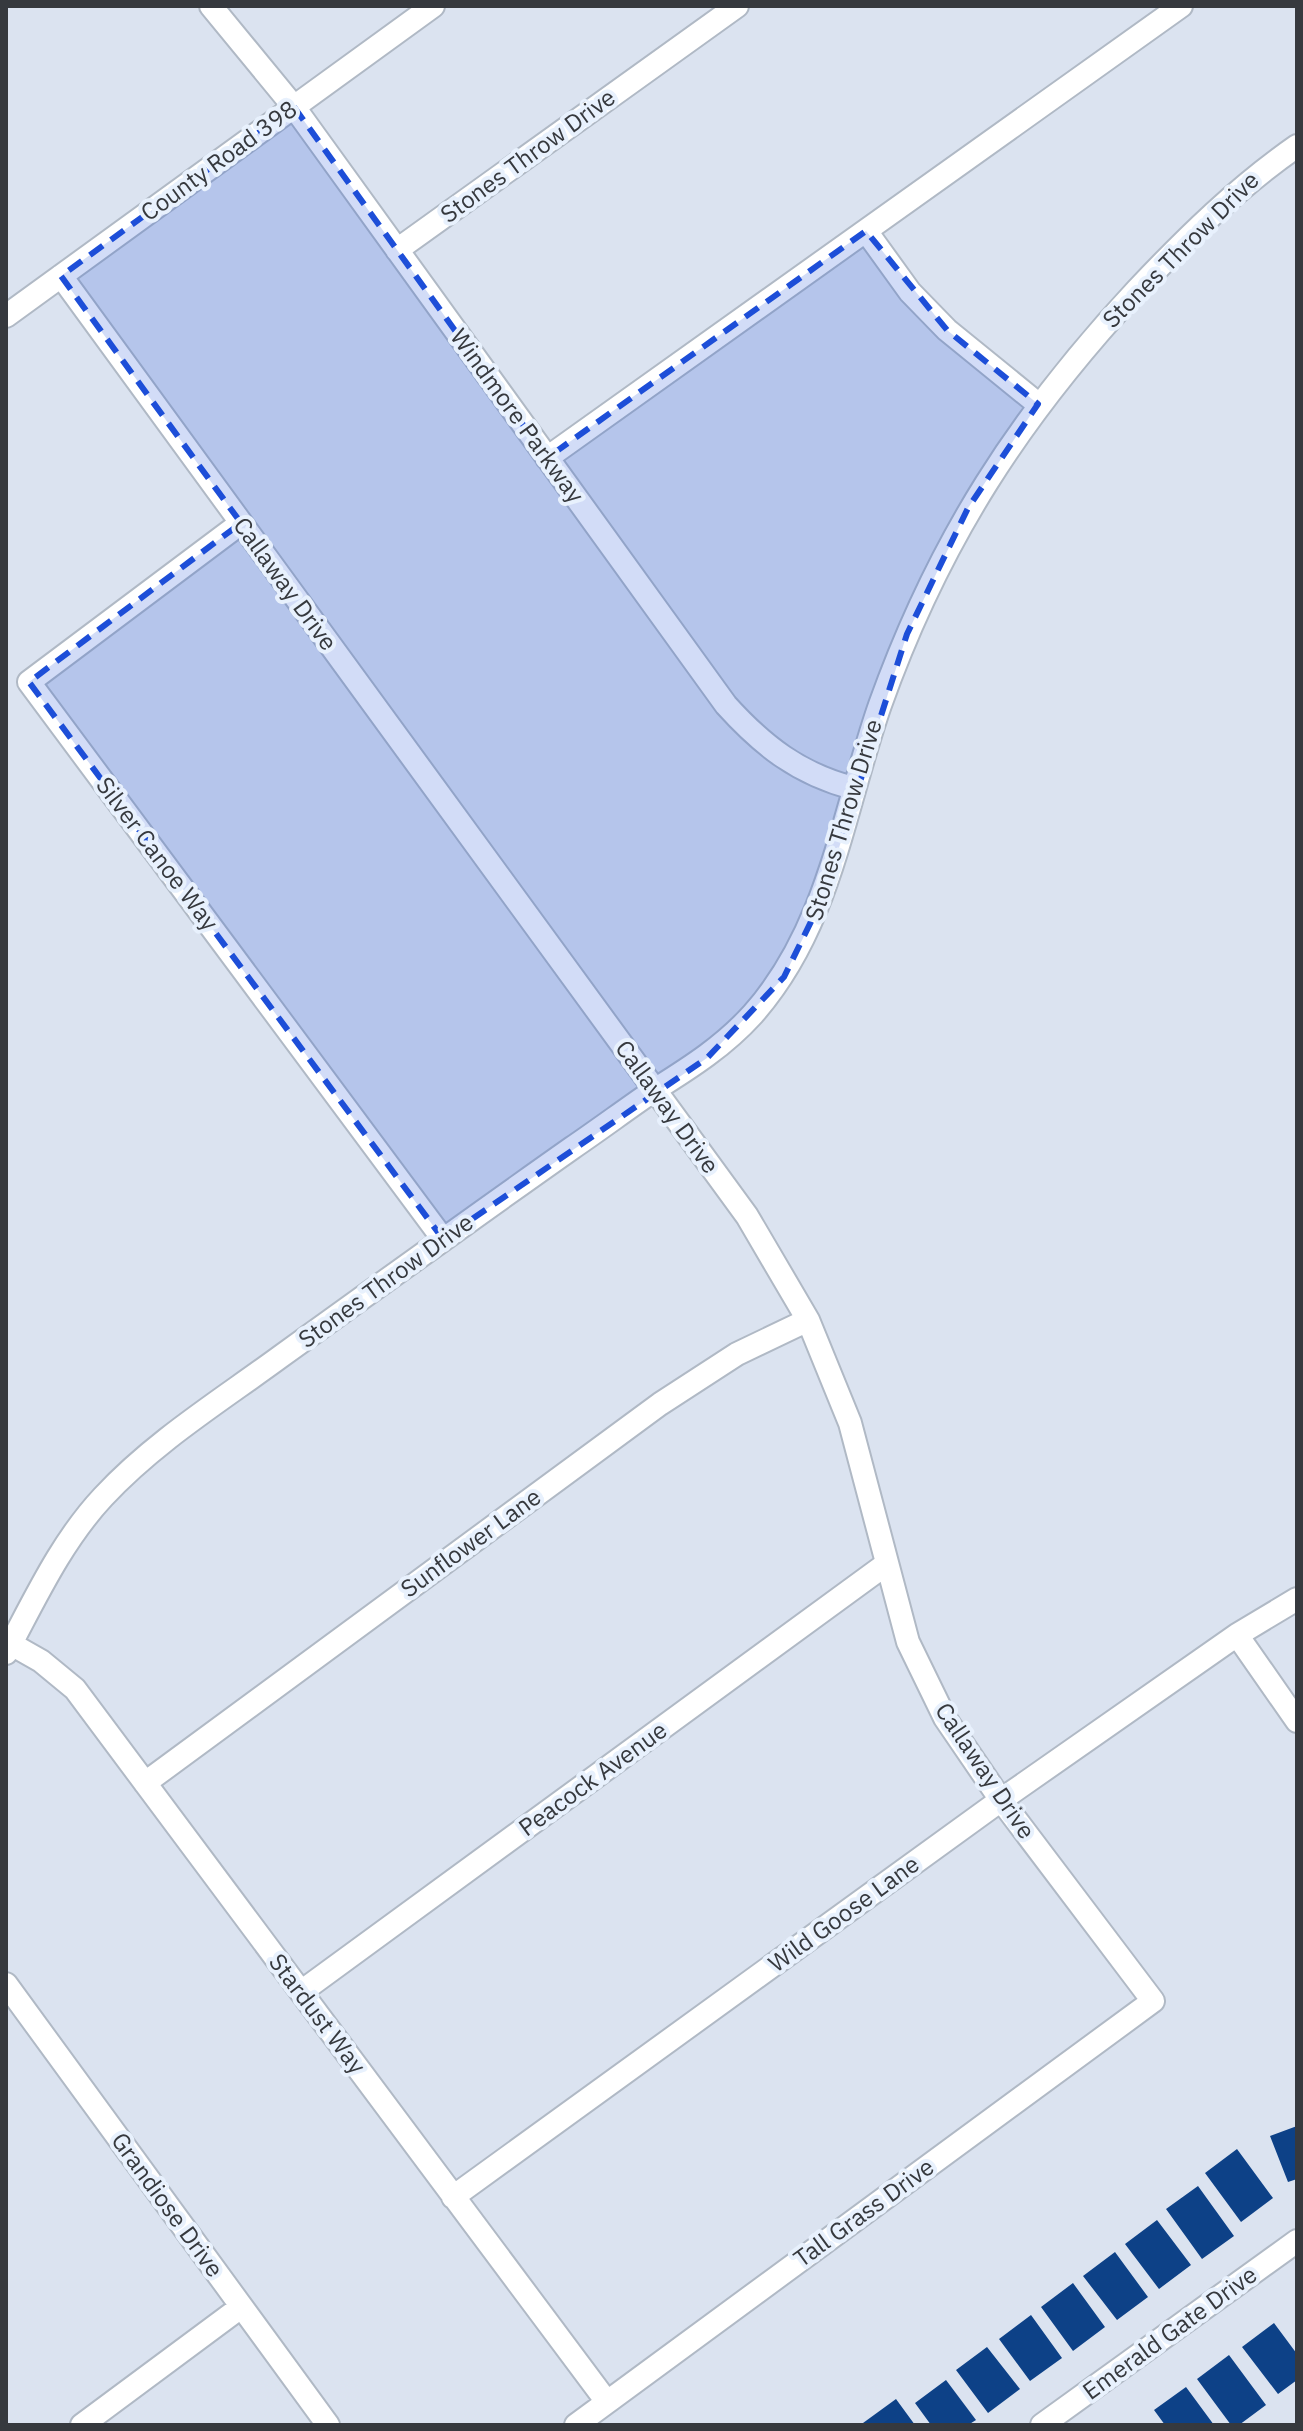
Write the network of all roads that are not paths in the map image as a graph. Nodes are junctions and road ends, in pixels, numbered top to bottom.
1 (211, 6) edge
2 (433, 6) edge
3 (737, 6) edge
4 (1181, 6) edge
5 (294, 107) junction
6 (1297, 146) edge
7 (866, 231) junction
8 (397, 250) junction
9 (61, 276) junction
10 (6, 316) edge
11 (1038, 404) junction
12 (547, 458) junction
13 (241, 523) junction
14 (853, 788) junction
15 (655, 1090) junction
16 (443, 1239) junction
17 (808, 1320) junction
18 (885, 1565) junction
19 (1297, 1599) edge
20 (1237, 1635) junction
21 (8, 1649) edge
22 (1297, 1721) edge
23 (145, 1783) junction
24 (1001, 1800) junction
25 (6, 1984) edge
26 (301, 1992) junction
27 (1153, 2001) joint
28 (453, 2197) junction
29 (1297, 2241) edge
30 (241, 2307) junction
31 (607, 2402) junction
32 (82, 2425) edge
33 (328, 2425) edge
34 (576, 2425) edge
35 (1042, 2425) edge

1 - 5 street, Windmore Parkway
2 - 5 street, County Road 398
3 - 8 street, Stones Throw Drive
4 - 7 street
5 - 8 street, Windmore Parkway
5 - 9 street, County Road 398
6 - 11 street, Stones Throw Drive
7 - 11 street
7 - 12 street
8 - 12 street, Windmore Parkway
9 - 10 street, County Road 398
9 - 13 street, Callaway Drive
11 - 14 street, Stones Throw Drive
12 - 14 street, Windmore Parkway
13 - 15 street, Callaway Drive
13 - 16 street, Silver Canoe Way
14 - 15 street, Stones Throw Drive
15 - 16 street, Stones Throw Drive
15 - 17 street, Callaway Drive
16 - 21 street, Stones Throw Drive
17 - 18 street, Callaway Drive
17 - 23 street, Sunflower Lane
18 - 24 street, Callaway Drive
18 - 26 street, Peacock Avenue
19 - 20 street, Wild Goose Lane
20 - 22 street
20 - 24 street, Wild Goose Lane
21 - 23 street, Stardust Way
23 - 26 street, Stardust Way
24 - 27 street, Callaway Drive
24 - 28 street, Wild Goose Lane
25 - 30 street, Grandiose Drive
26 - 28 street, Stardust Way
27 - 31 street, Tall Grass Drive
28 - 31 street, Stardust Way
29 - 35 street, Emerald Gate Drive
30 - 32 street
30 - 33 street, Grandiose Drive
31 - 34 street, Tall Grass Drive

